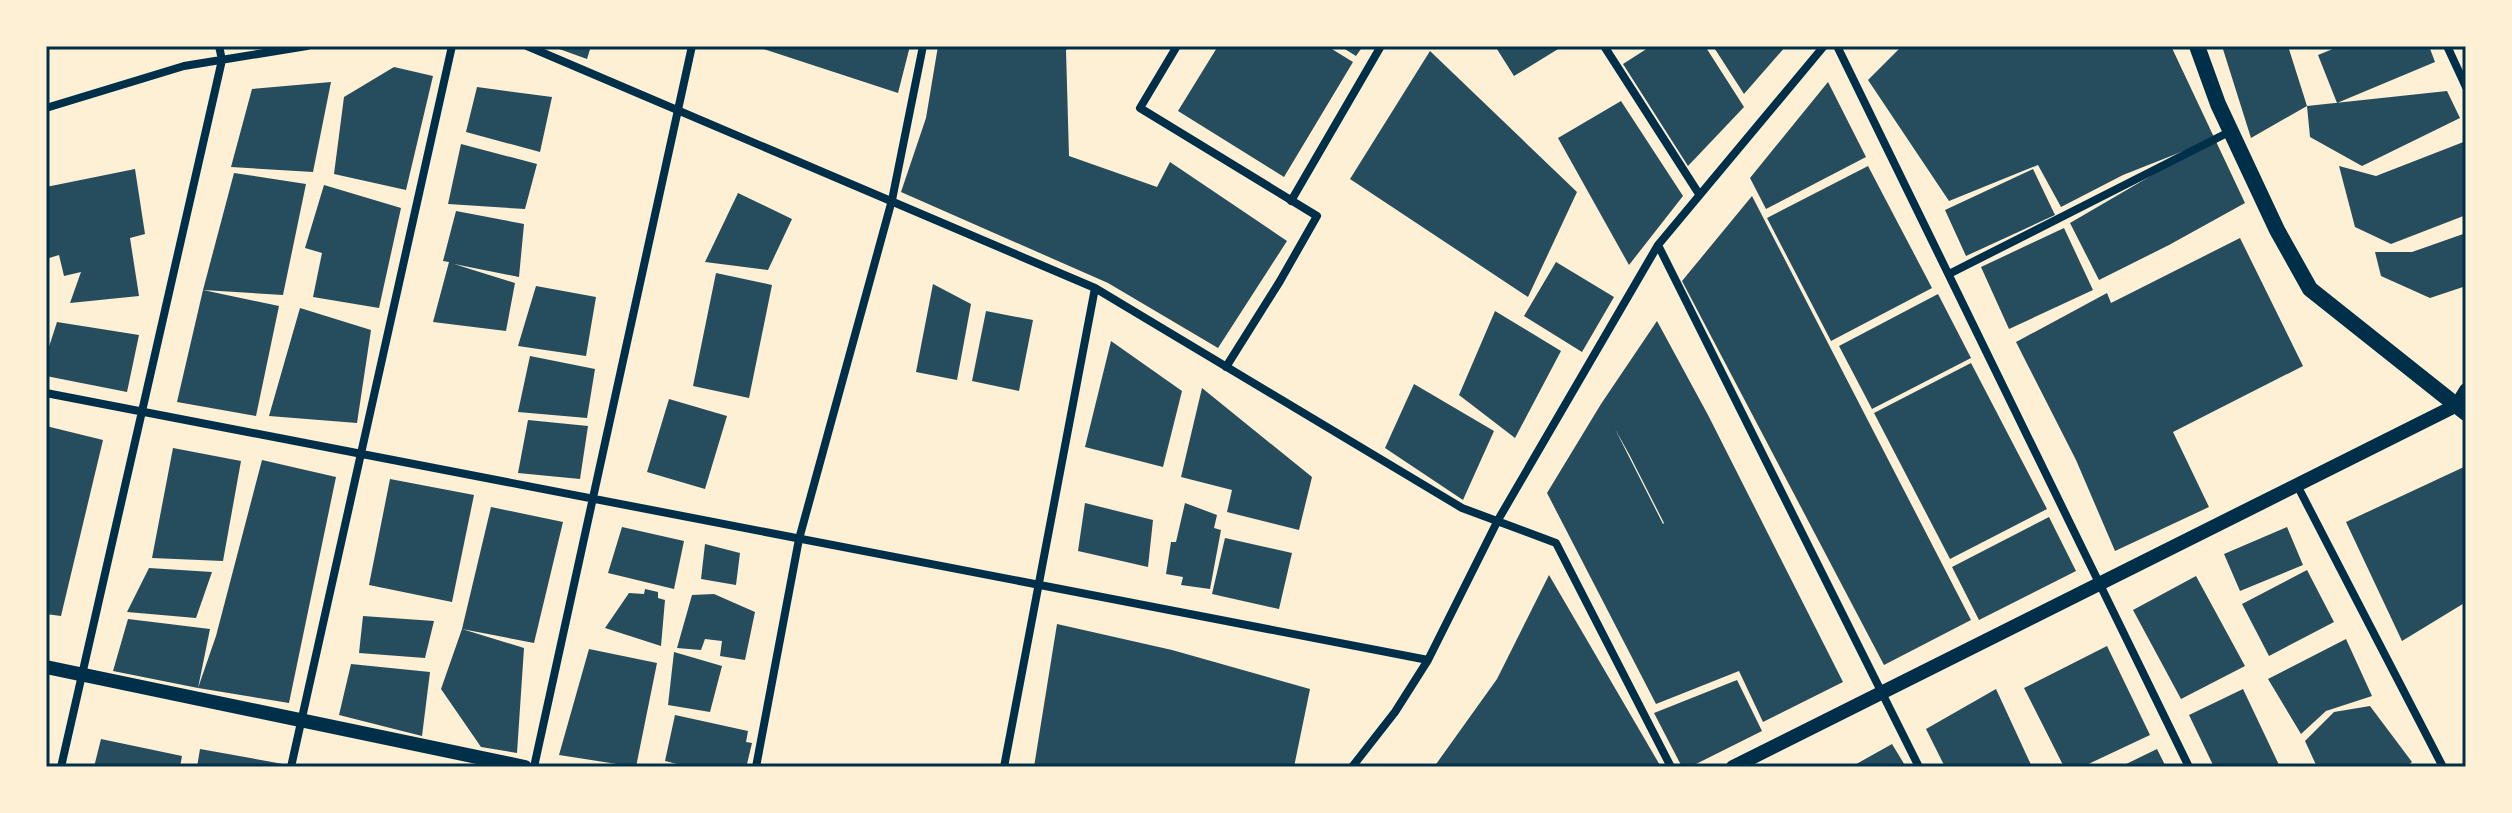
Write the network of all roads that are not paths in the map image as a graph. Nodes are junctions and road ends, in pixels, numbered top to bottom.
1 (219, 46) edge
2 (307, 46) edge
3 (452, 46) edge
4 (527, 46) edge
5 (692, 46) edge
6 (923, 46) edge
7 (1177, 46) edge
8 (1381, 46) edge
9 (1604, 46) edge
10 (1824, 46) edge
11 (1837, 46) edge
12 (2197, 46) edge
13 (2447, 46) edge
14 (222, 60) junction
15 (2466, 87) edge
16 (46, 108) edge
17 (679, 109) junction
18 (2231, 131) junction
19 (1699, 194) junction
20 (892, 200) junction
21 (1291, 201) junction
22 (1658, 245) junction
23 (1949, 274) junction
24 (1095, 288) junction
25 (1226, 367) junction
26 (46, 393) edge
27 (2463, 403) edge
28 (142, 412) junction
29 (361, 454) junction
30 (2297, 485) junction
31 (593, 499) junction
32 (1498, 520) junction
33 (799, 539) junction
34 (2100, 584) junction
35 (1040, 585) junction
36 (1428, 660) junction
37 (46, 667) edge
38 (82, 674) junction
39 (1882, 693) junction
40 (301, 720) junction
41 (61, 767) edge
42 (291, 767) edge
43 (525, 767) edge
44 (534, 767) edge
45 (756, 767) edge
46 (1004, 767) edge
47 (1352, 767) edge
48 (1671, 767) edge
49 (1733, 767) edge
50 (1919, 767) edge
51 (2189, 767) edge
52 (2443, 767) edge

1 - 14 street
2 - 14 street
3 - 29 street
4 - 17 street
5 - 17 street
6 - 20 street
7 - 21 street
8 - 21 street
9 - 19 street
10 - 19 street
11 - 23 street
12 - 18 main road
13 - 15 street
14 - 16 street
14 - 28 street
17 - 20 street
17 - 31 street
18 - 23 street
18 - 27 main road
19 - 22 street
20 - 24 street
20 - 33 street
21 - 25 street
22 - 32 street
22 - 39 street
23 - 34 street
24 - 25 street
24 - 35 street
25 - 32 street
26 - 28 street
27 - 30 street
28 - 29 street
28 - 38 street
29 - 31 street
29 - 40 street
30 - 34 street
30 - 52 street
31 - 33 street
31 - 44 street
32 - 36 street
32 - 48 street
33 - 35 street
33 - 45 street
34 - 39 street
34 - 51 street
35 - 36 street
35 - 46 street
36 - 47 street
37 - 38 street
38 - 40 street
38 - 41 street
39 - 49 street
39 - 50 street
40 - 42 street
40 - 43 street

